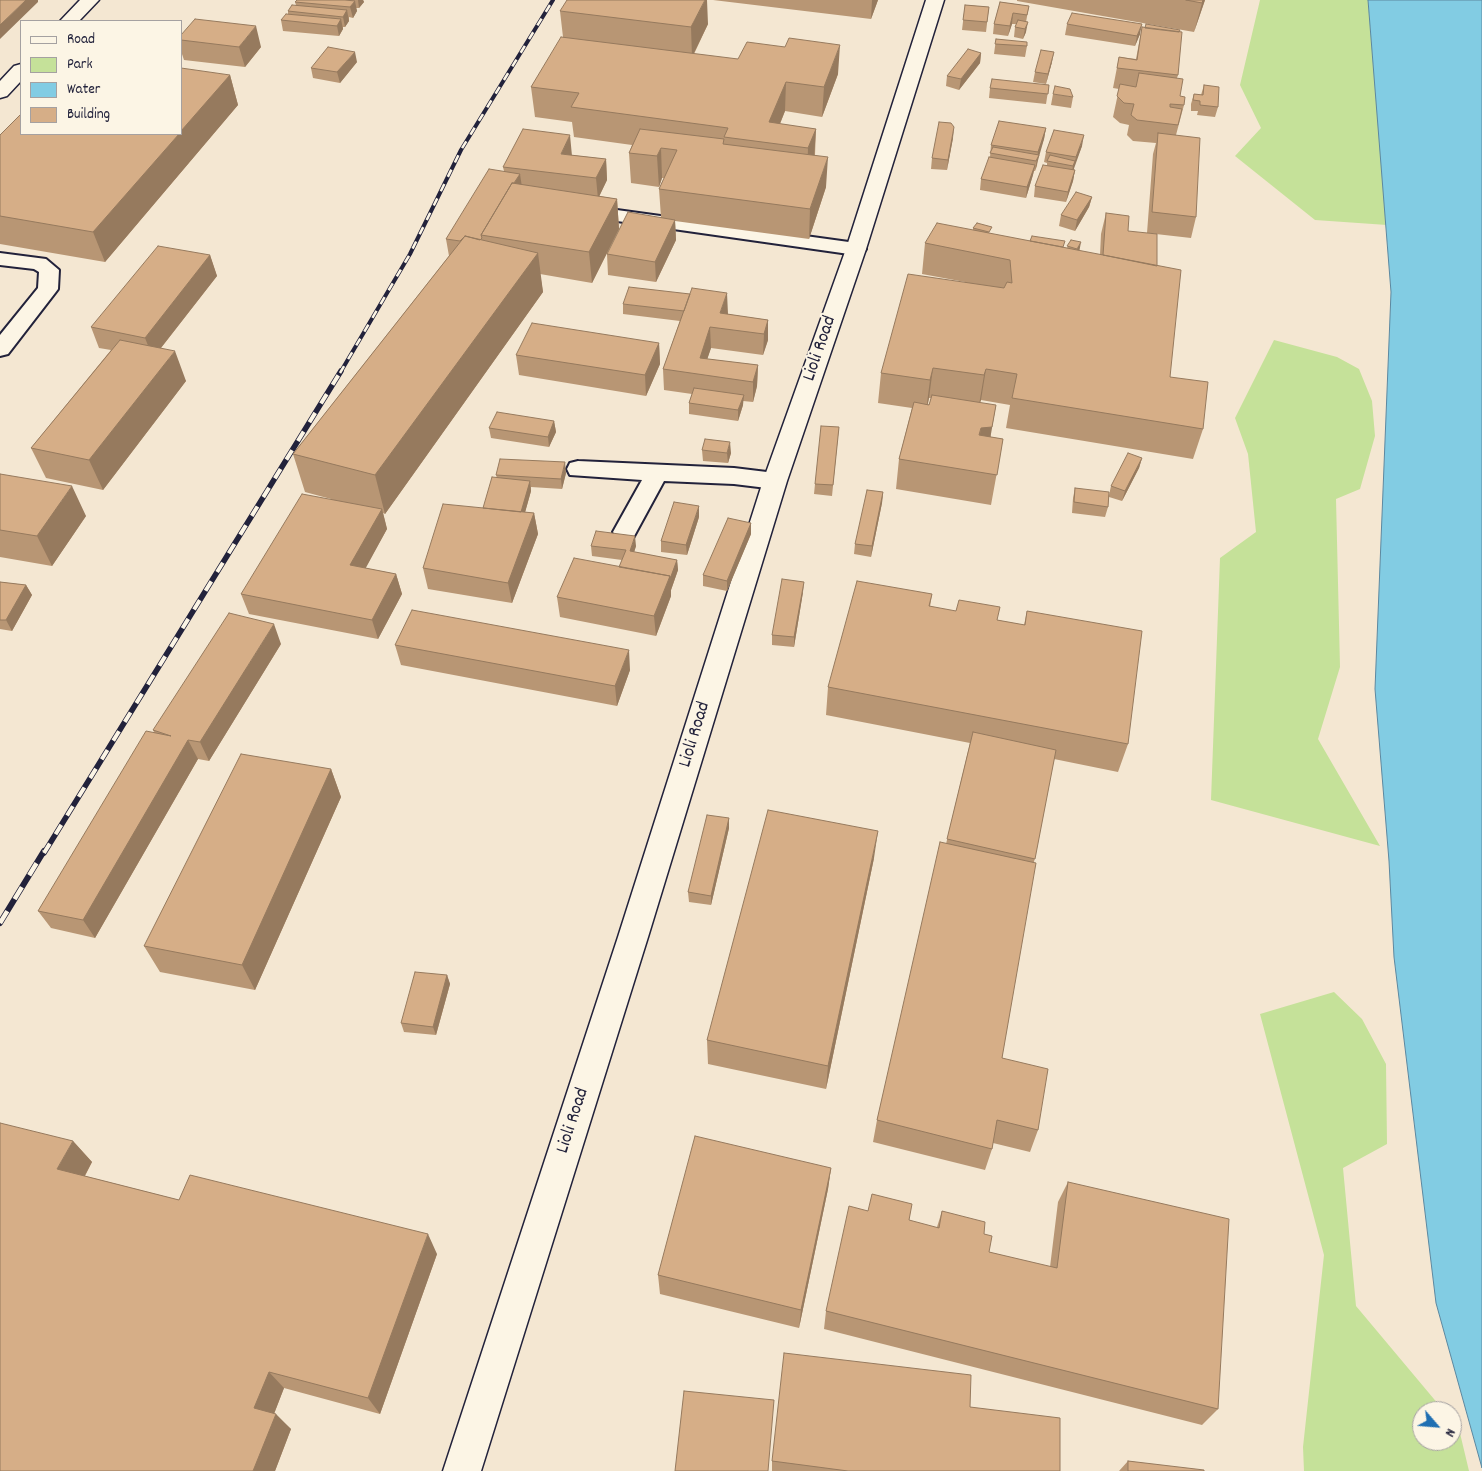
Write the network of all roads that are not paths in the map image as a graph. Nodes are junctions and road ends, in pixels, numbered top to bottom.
1 (90, 0) edge
2 (935, 0) edge
3 (70, 20) edge
4 (20, 71) edge
5 (0, 92) edge
6 (617, 216) edge
7 (856, 249) junction
8 (0, 259) edge
9 (0, 349) edge
10 (578, 469) dead end
11 (657, 473) junction
12 (775, 481) junction
13 (624, 532) dead end
14 (462, 1471) edge

1 - 3 street
2 - 7 street, Lioli Road
4 - 5 street
6 - 7 lane
7 - 12 street, Lioli Road
8 - 9 lane
10 - 11 lane
11 - 12 lane
11 - 13 lane
12 - 14 street, Lioli Road

